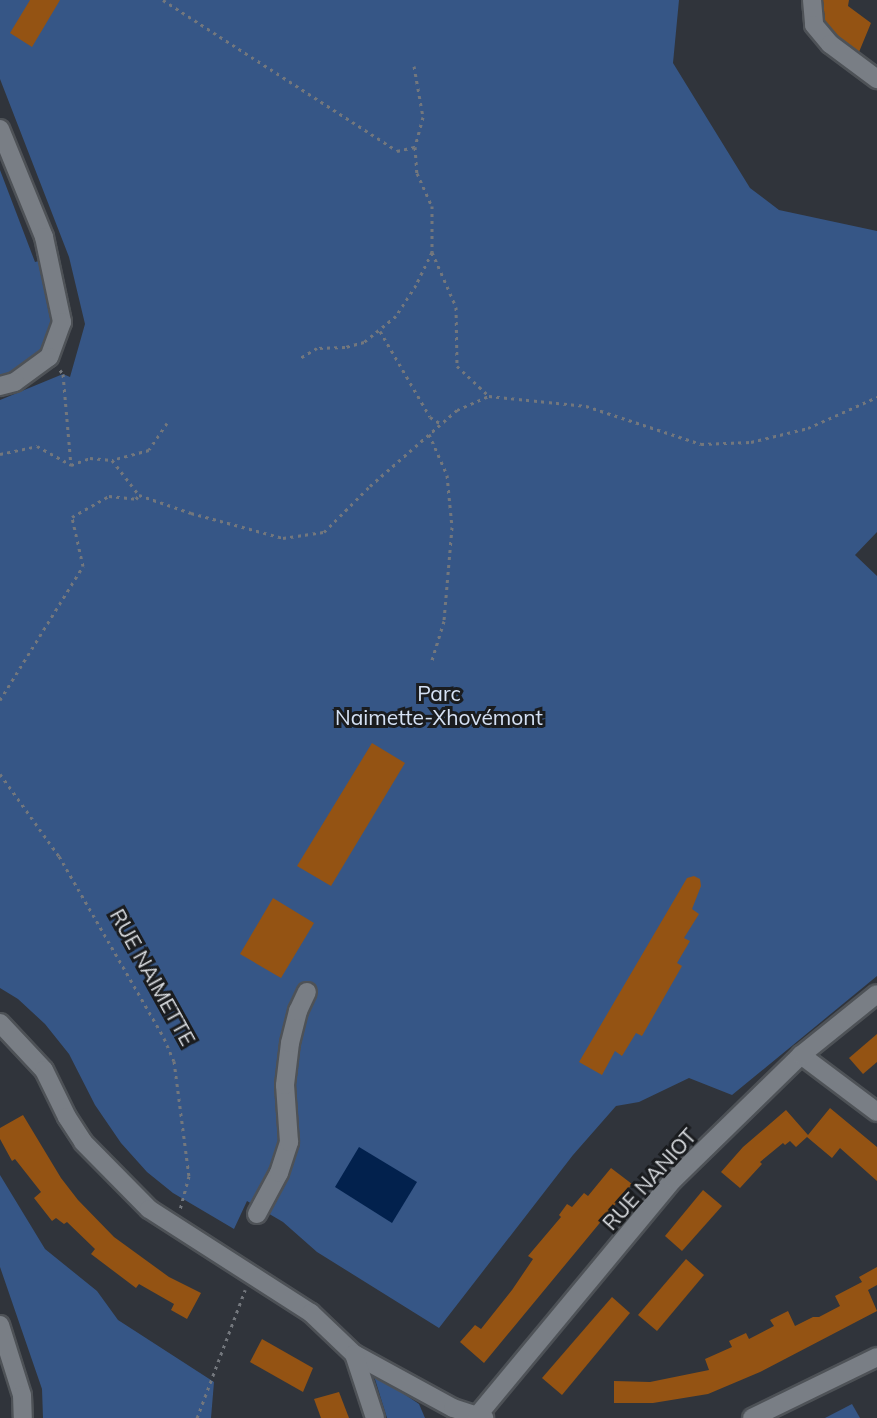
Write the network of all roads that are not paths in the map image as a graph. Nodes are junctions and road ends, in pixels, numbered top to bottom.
1 (812, 0) edge
2 (877, 79) edge
3 (0, 129) edge
4 (0, 386) edge
5 (307, 992) dead end
6 (877, 994) edge
7 (0, 1023) edge
8 (801, 1055) junction
9 (877, 1112) edge
10 (257, 1214) dead end
11 (0, 1325) edge
12 (354, 1354) junction
13 (877, 1357) edge
14 (449, 1413) edge
15 (481, 1417) edge
16 (23, 1418) edge
17 (375, 1418) edge
18 (752, 1418) edge

1 - 2 street
3 - 4 street
5 - 10 street
6 - 8 street, RUE NANIOT
7 - 12 street
8 - 9 street
8 - 15 street, RUE NANIOT
11 - 16 street
12 - 14 street
12 - 17 street
13 - 18 street
14 - 15 street

